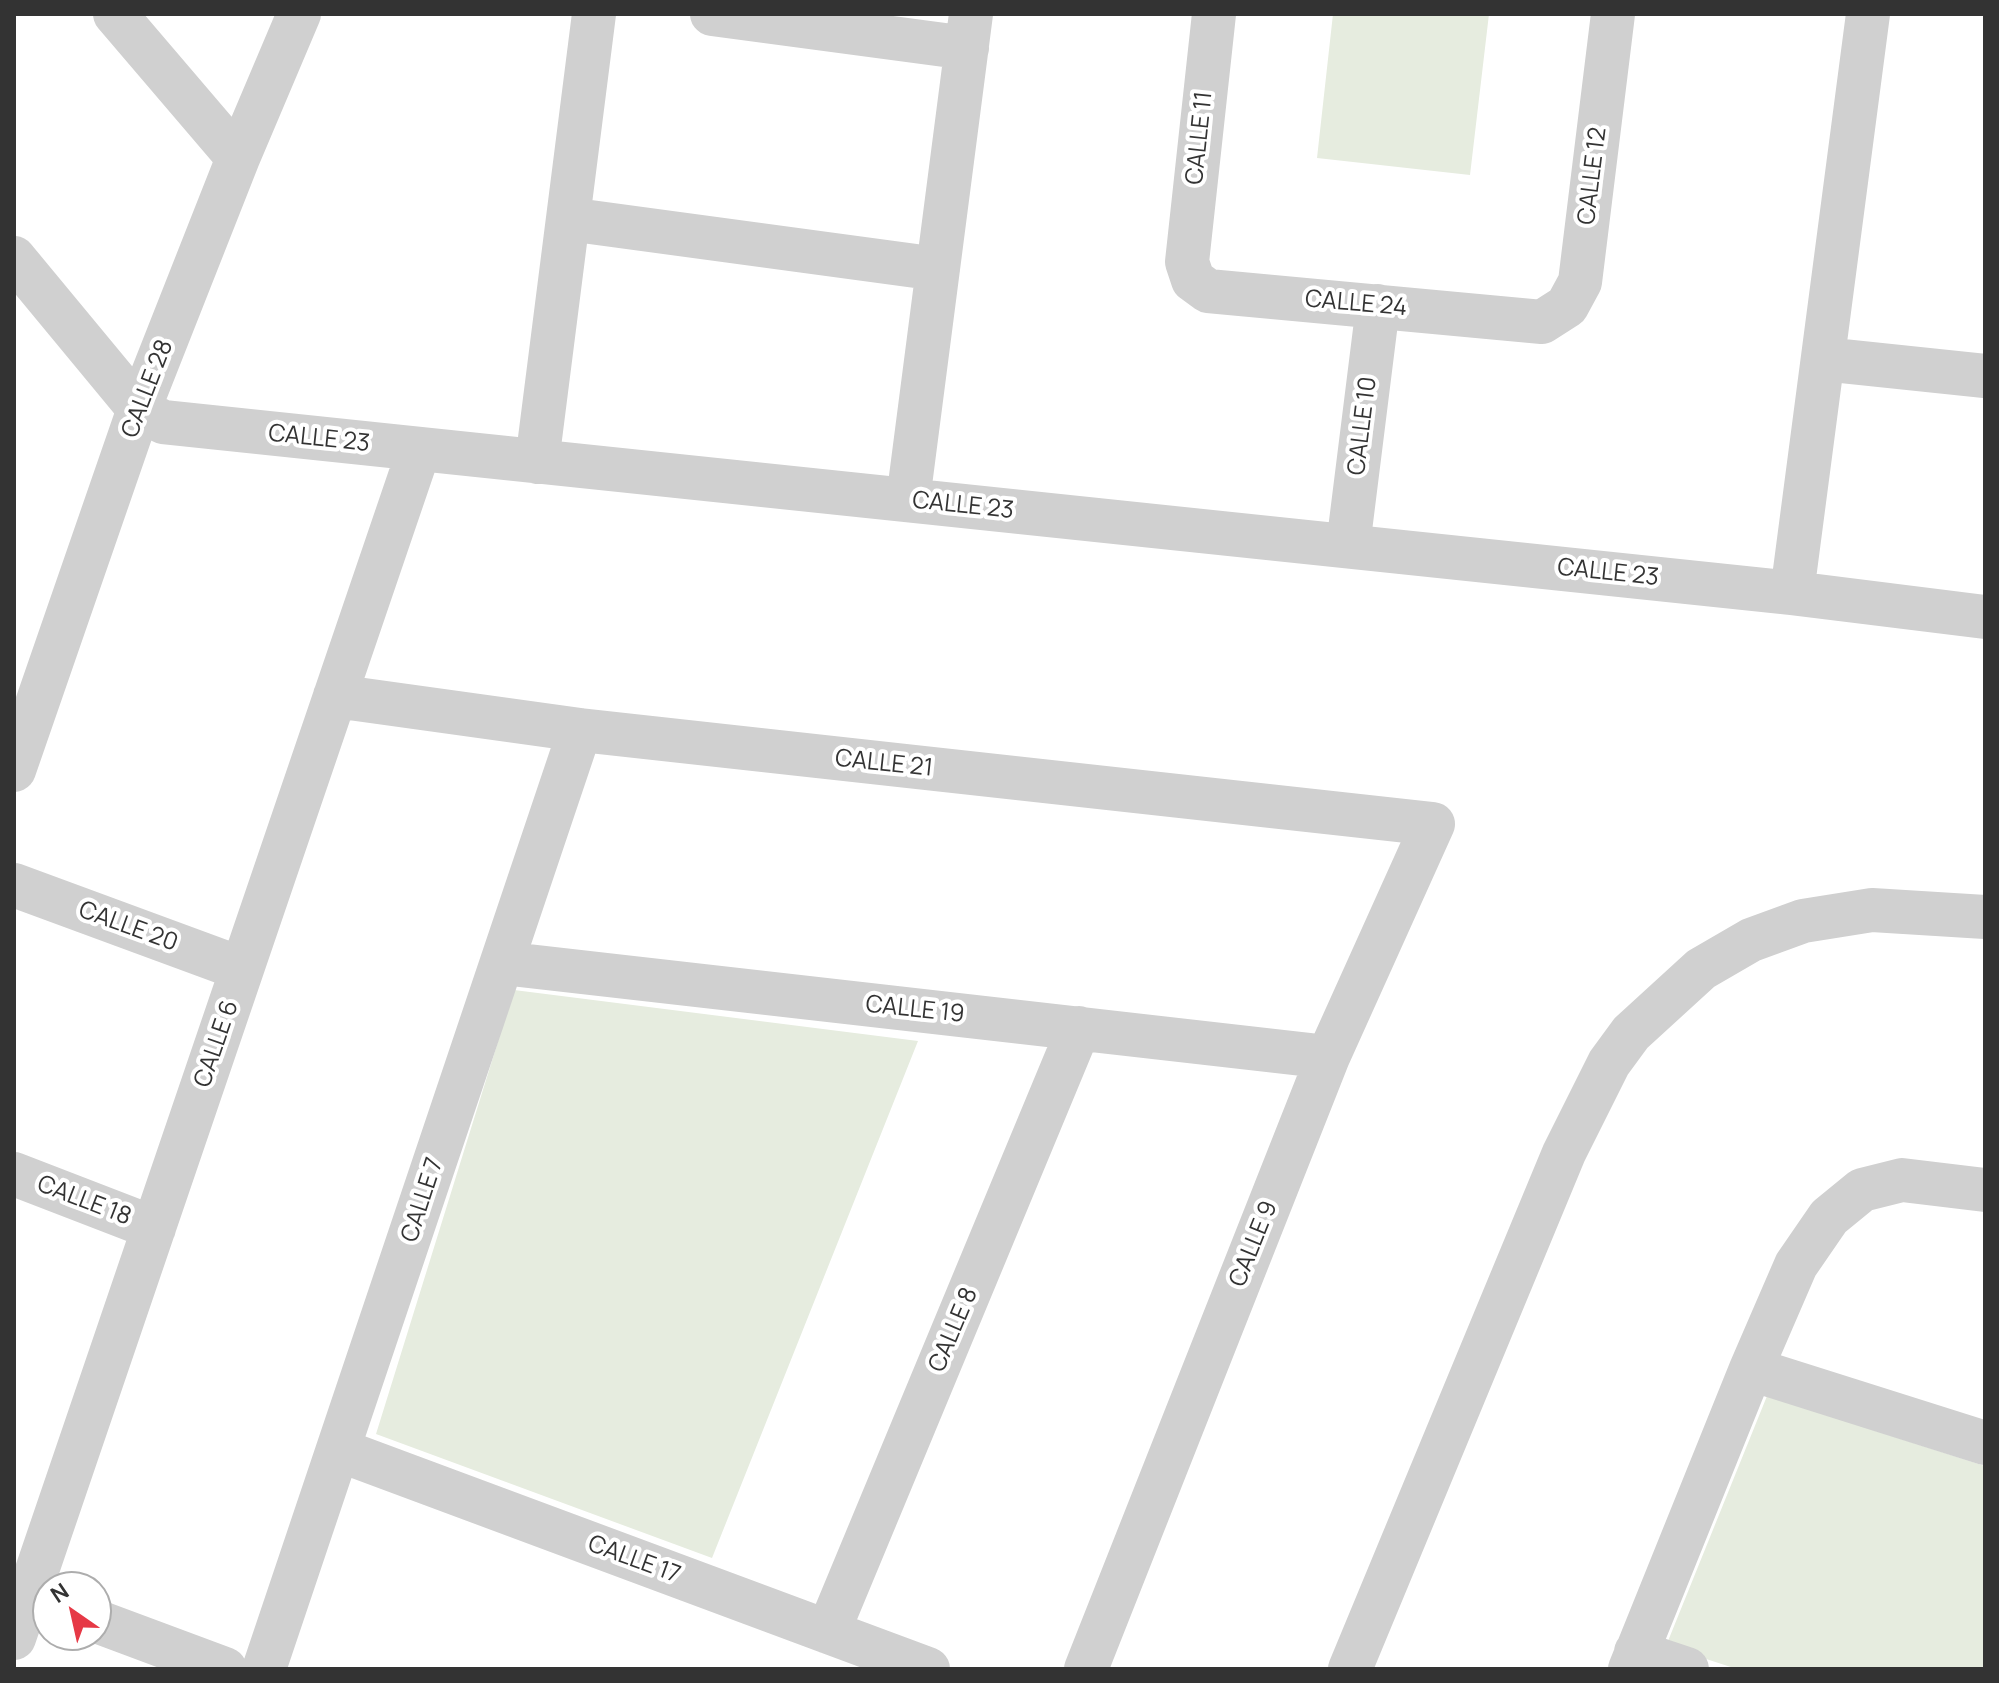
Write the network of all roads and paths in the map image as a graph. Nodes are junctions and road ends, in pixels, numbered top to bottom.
1 (115, 14) edge
2 (299, 14) edge
3 (594, 14) edge
4 (712, 14) edge
5 (1214, 14) edge
6 (1613, 14) edge
7 (1868, 14) edge
8 (969, 31) edge
9 (238, 158) junction
10 (568, 219) junction
11 (14, 258) edge
12 (1187, 262) joint
13 (938, 269) junction
14 (1378, 306) junction
15 (1542, 322) joint
16 (1823, 359) junction
17 (1985, 376) edge
18 (139, 409) junction
19 (419, 450) junction
20 (537, 462) junction
21 (908, 500) junction
22 (1348, 546) junction
23 (1792, 593) junction
24 (1985, 617) edge
25 (335, 696) junction
26 (580, 730) junction
27 (14, 770) edge
28 (1433, 824) joint
29 (14, 885) edge
30 (1985, 917) edge
31 (502, 963) junction
32 (242, 969) junction
33 (1079, 1028) junction
34 (1328, 1057) junction
35 (14, 1174) edge
36 (1985, 1190) edge
37 (154, 1228) junction
38 (1751, 1369) junction
39 (1985, 1443) edge
40 (339, 1450) junction
41 (30, 1596) edge
42 (112, 1627) edge
43 (828, 1632) junction
44 (14, 1638) edge
45 (1633, 1661) edge
46 (225, 1669) edge
47 (264, 1669) edge
48 (928, 1669) edge
49 (1086, 1669) edge
50 (1350, 1669) edge
51 (1687, 1669) edge

1 - 9 street
2 - 9 street, CALLE 28
3 - 10 street
4 - 8 street
5 - 12 street, CALLE 11
6 - 15 street, CALLE 12
7 - 16 street
8 - 13 street
9 - 18 street, CALLE 28
10 - 13 street
10 - 20 street
11 - 18 street, CALLE 23
12 - 14 street, CALLE 24
13 - 21 street
14 - 15 street, CALLE 24
14 - 22 street, CALLE 10
16 - 17 street
16 - 23 street
18 - 19 street, CALLE 23
18 - 27 street, CALLE 28
19 - 20 street, CALLE 23
19 - 25 street, CALLE 6
20 - 21 street, CALLE 23
21 - 22 street, CALLE 23
22 - 23 street, CALLE 23
23 - 24 street, CALLE 23
25 - 26 street, CALLE 21
25 - 32 street, CALLE 6
26 - 28 street, CALLE 21
26 - 31 street, CALLE 7
28 - 34 street, CALLE 9
29 - 32 street, CALLE 20
30 - 50 street
31 - 33 street, CALLE 19
31 - 40 street, CALLE 7
32 - 37 street, CALLE 6
33 - 34 street, CALLE 19
33 - 43 street, CALLE 8
34 - 49 street, CALLE 9
35 - 37 street, CALLE 18
36 - 38 street
37 - 41 street, CALLE 6
38 - 39 street
38 - 45 street
40 - 43 street, CALLE 17
40 - 47 street, CALLE 7
41 - 44 street, CALLE 6
42 - 46 street
43 - 48 street, CALLE 17
45 - 51 street

